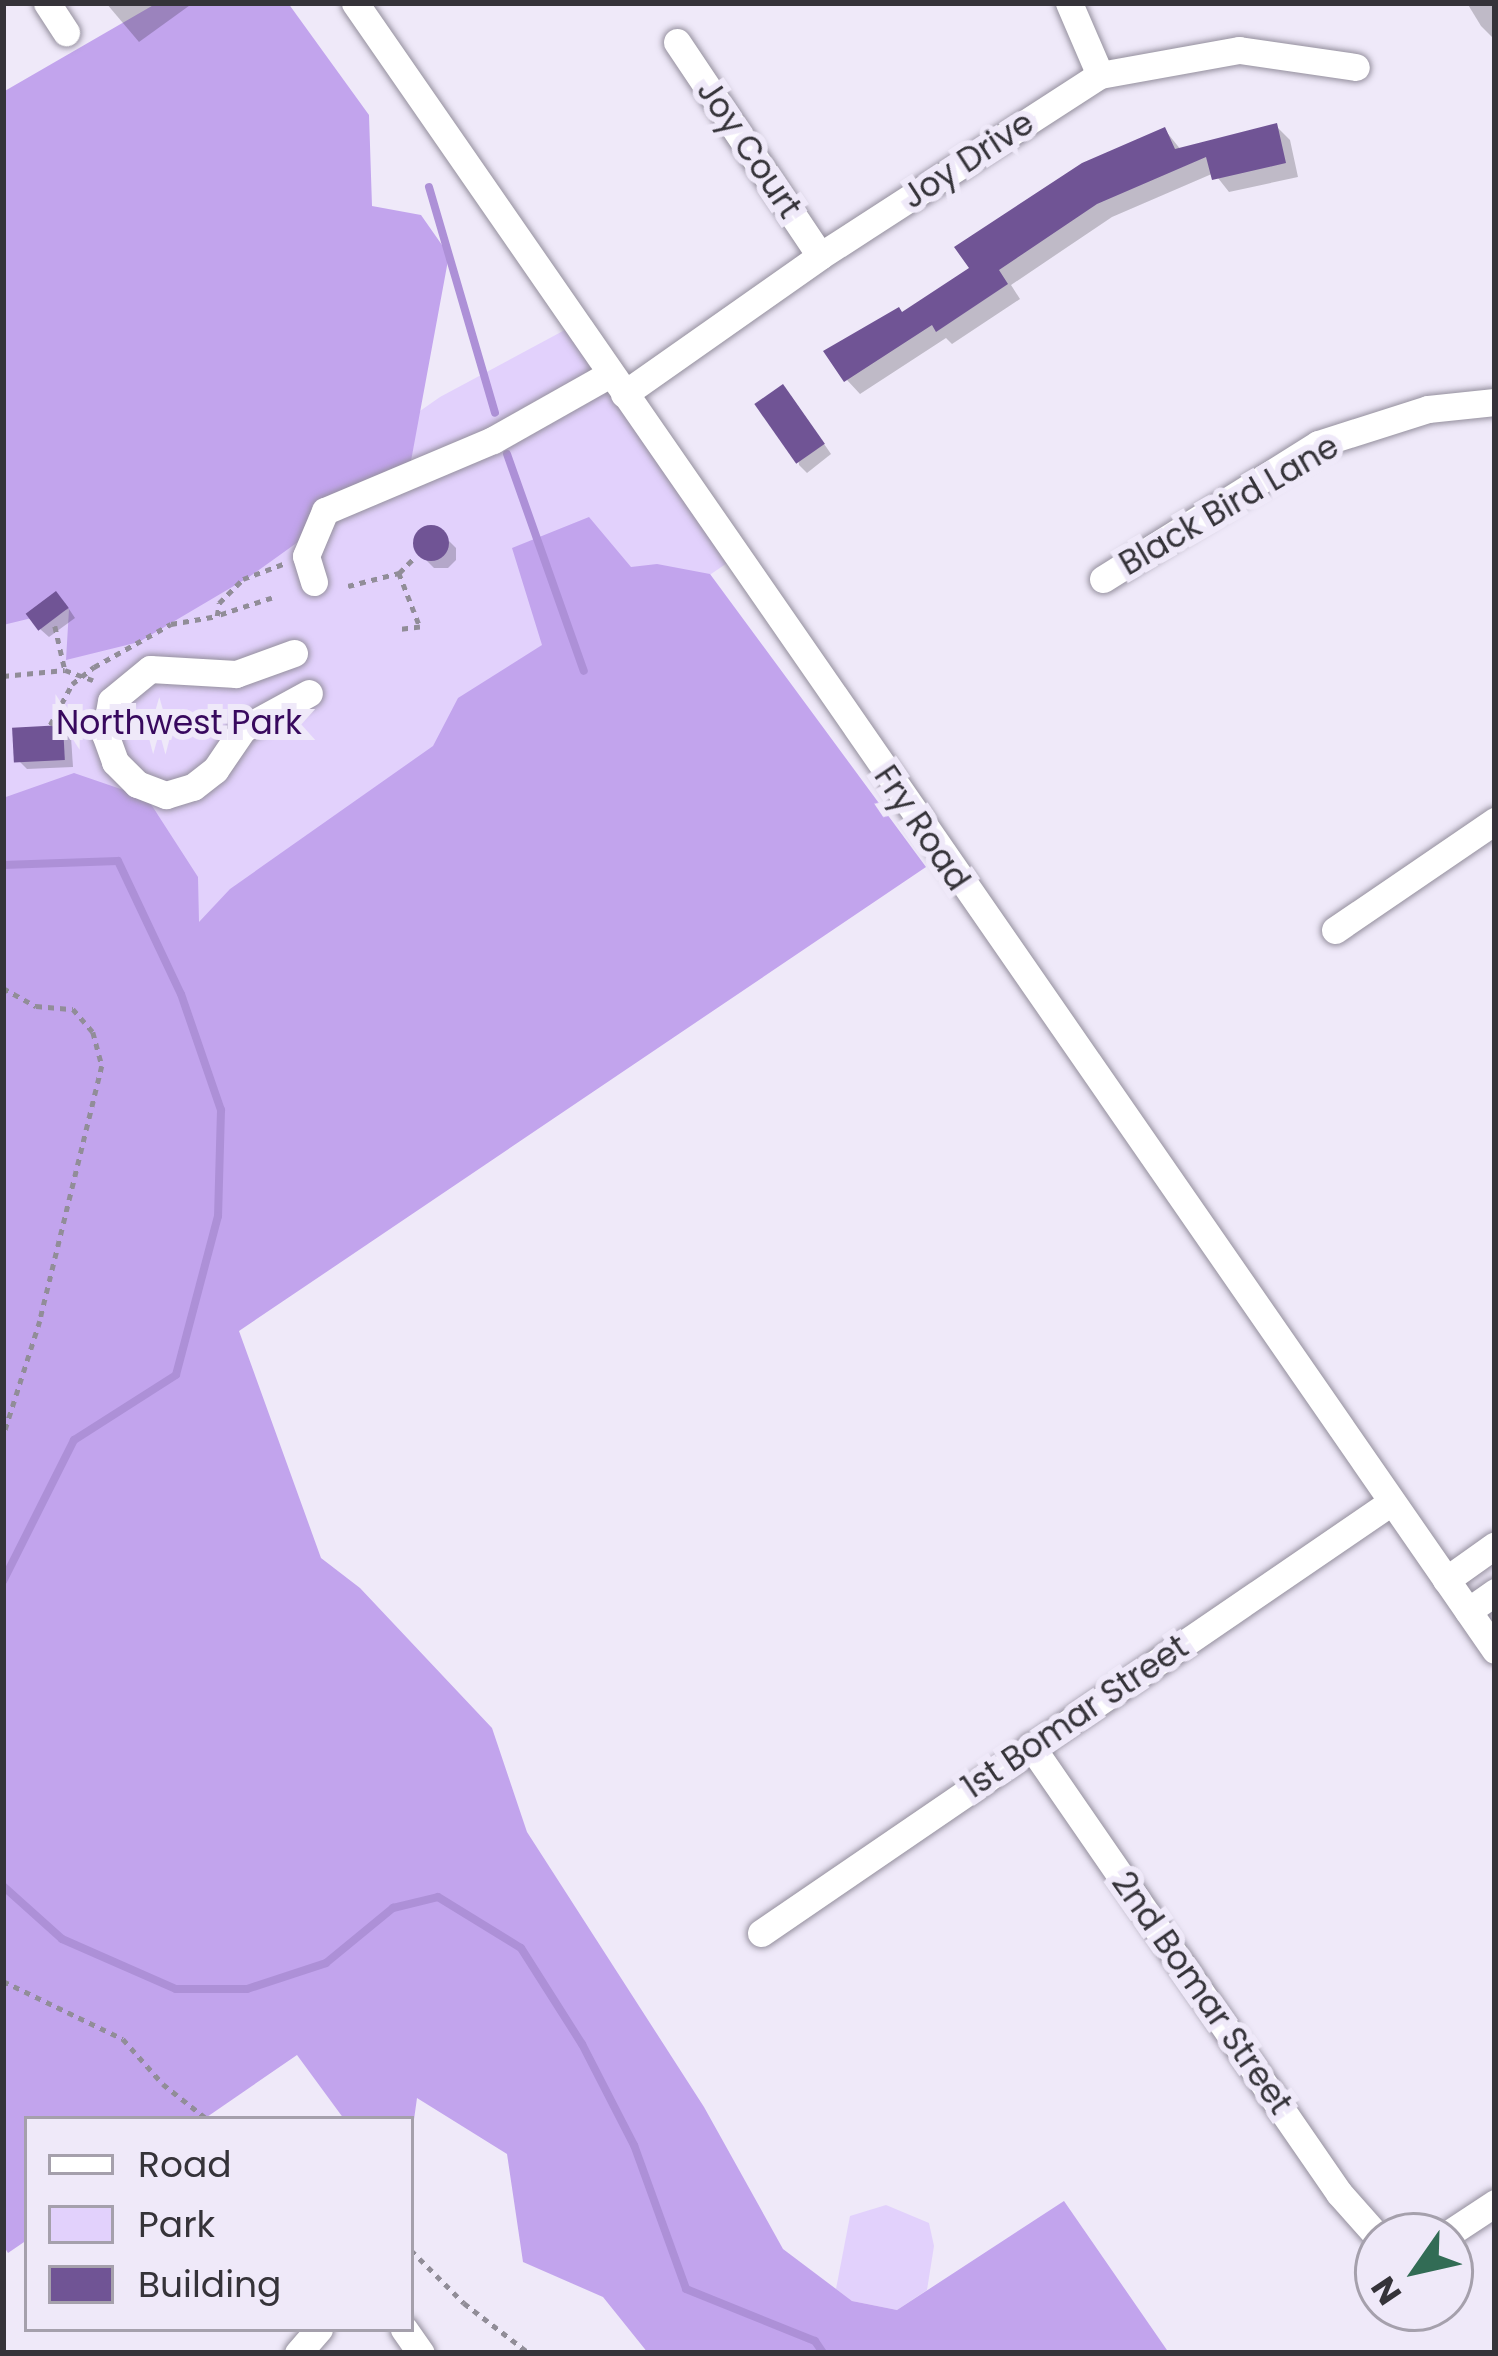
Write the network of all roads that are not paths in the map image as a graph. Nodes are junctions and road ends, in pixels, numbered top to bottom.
1 (47, 3) edge
2 (355, 3) edge
3 (1069, 3) edge
4 (66, 32) dead end
5 (677, 42) dead end
6 (1356, 67) dead end
7 (1100, 75) junction
8 (820, 256) junction
9 (617, 384) junction
10 (1495, 402) edge
11 (310, 569) road end
12 (1103, 579) dead end
13 (294, 652) dead end
14 (309, 693) dead end
15 (1495, 821) edge
16 (1335, 929) dead end
17 (1390, 1503) junction
18 (1495, 1545) edge
19 (1446, 1580) junction
20 (1495, 1592) edge
21 (1468, 1612) junction
22 (1495, 1650) edge
23 (1031, 1746) junction
24 (761, 1934) dead end
25 (1356, 2212) edge

1 - 4 street
2 - 9 street, Fry Road
3 - 7 street
5 - 8 street, Joy Court
6 - 7 street, Joy Drive
7 - 8 street, Joy Drive
8 - 9 street, Joy Drive
9 - 11 street, Joy Drive
9 - 17 street, Fry Road
10 - 12 street, Black Bird Lane
13 - 14 street
15 - 16 street
17 - 19 street, Fry Road
17 - 23 street, 1st Bomar Street
18 - 19 street
19 - 21 street, Fry Road
20 - 21 street
21 - 22 street, Fry Road
23 - 24 street, 1st Bomar Street
23 - 25 street, 2nd Bomar Street

